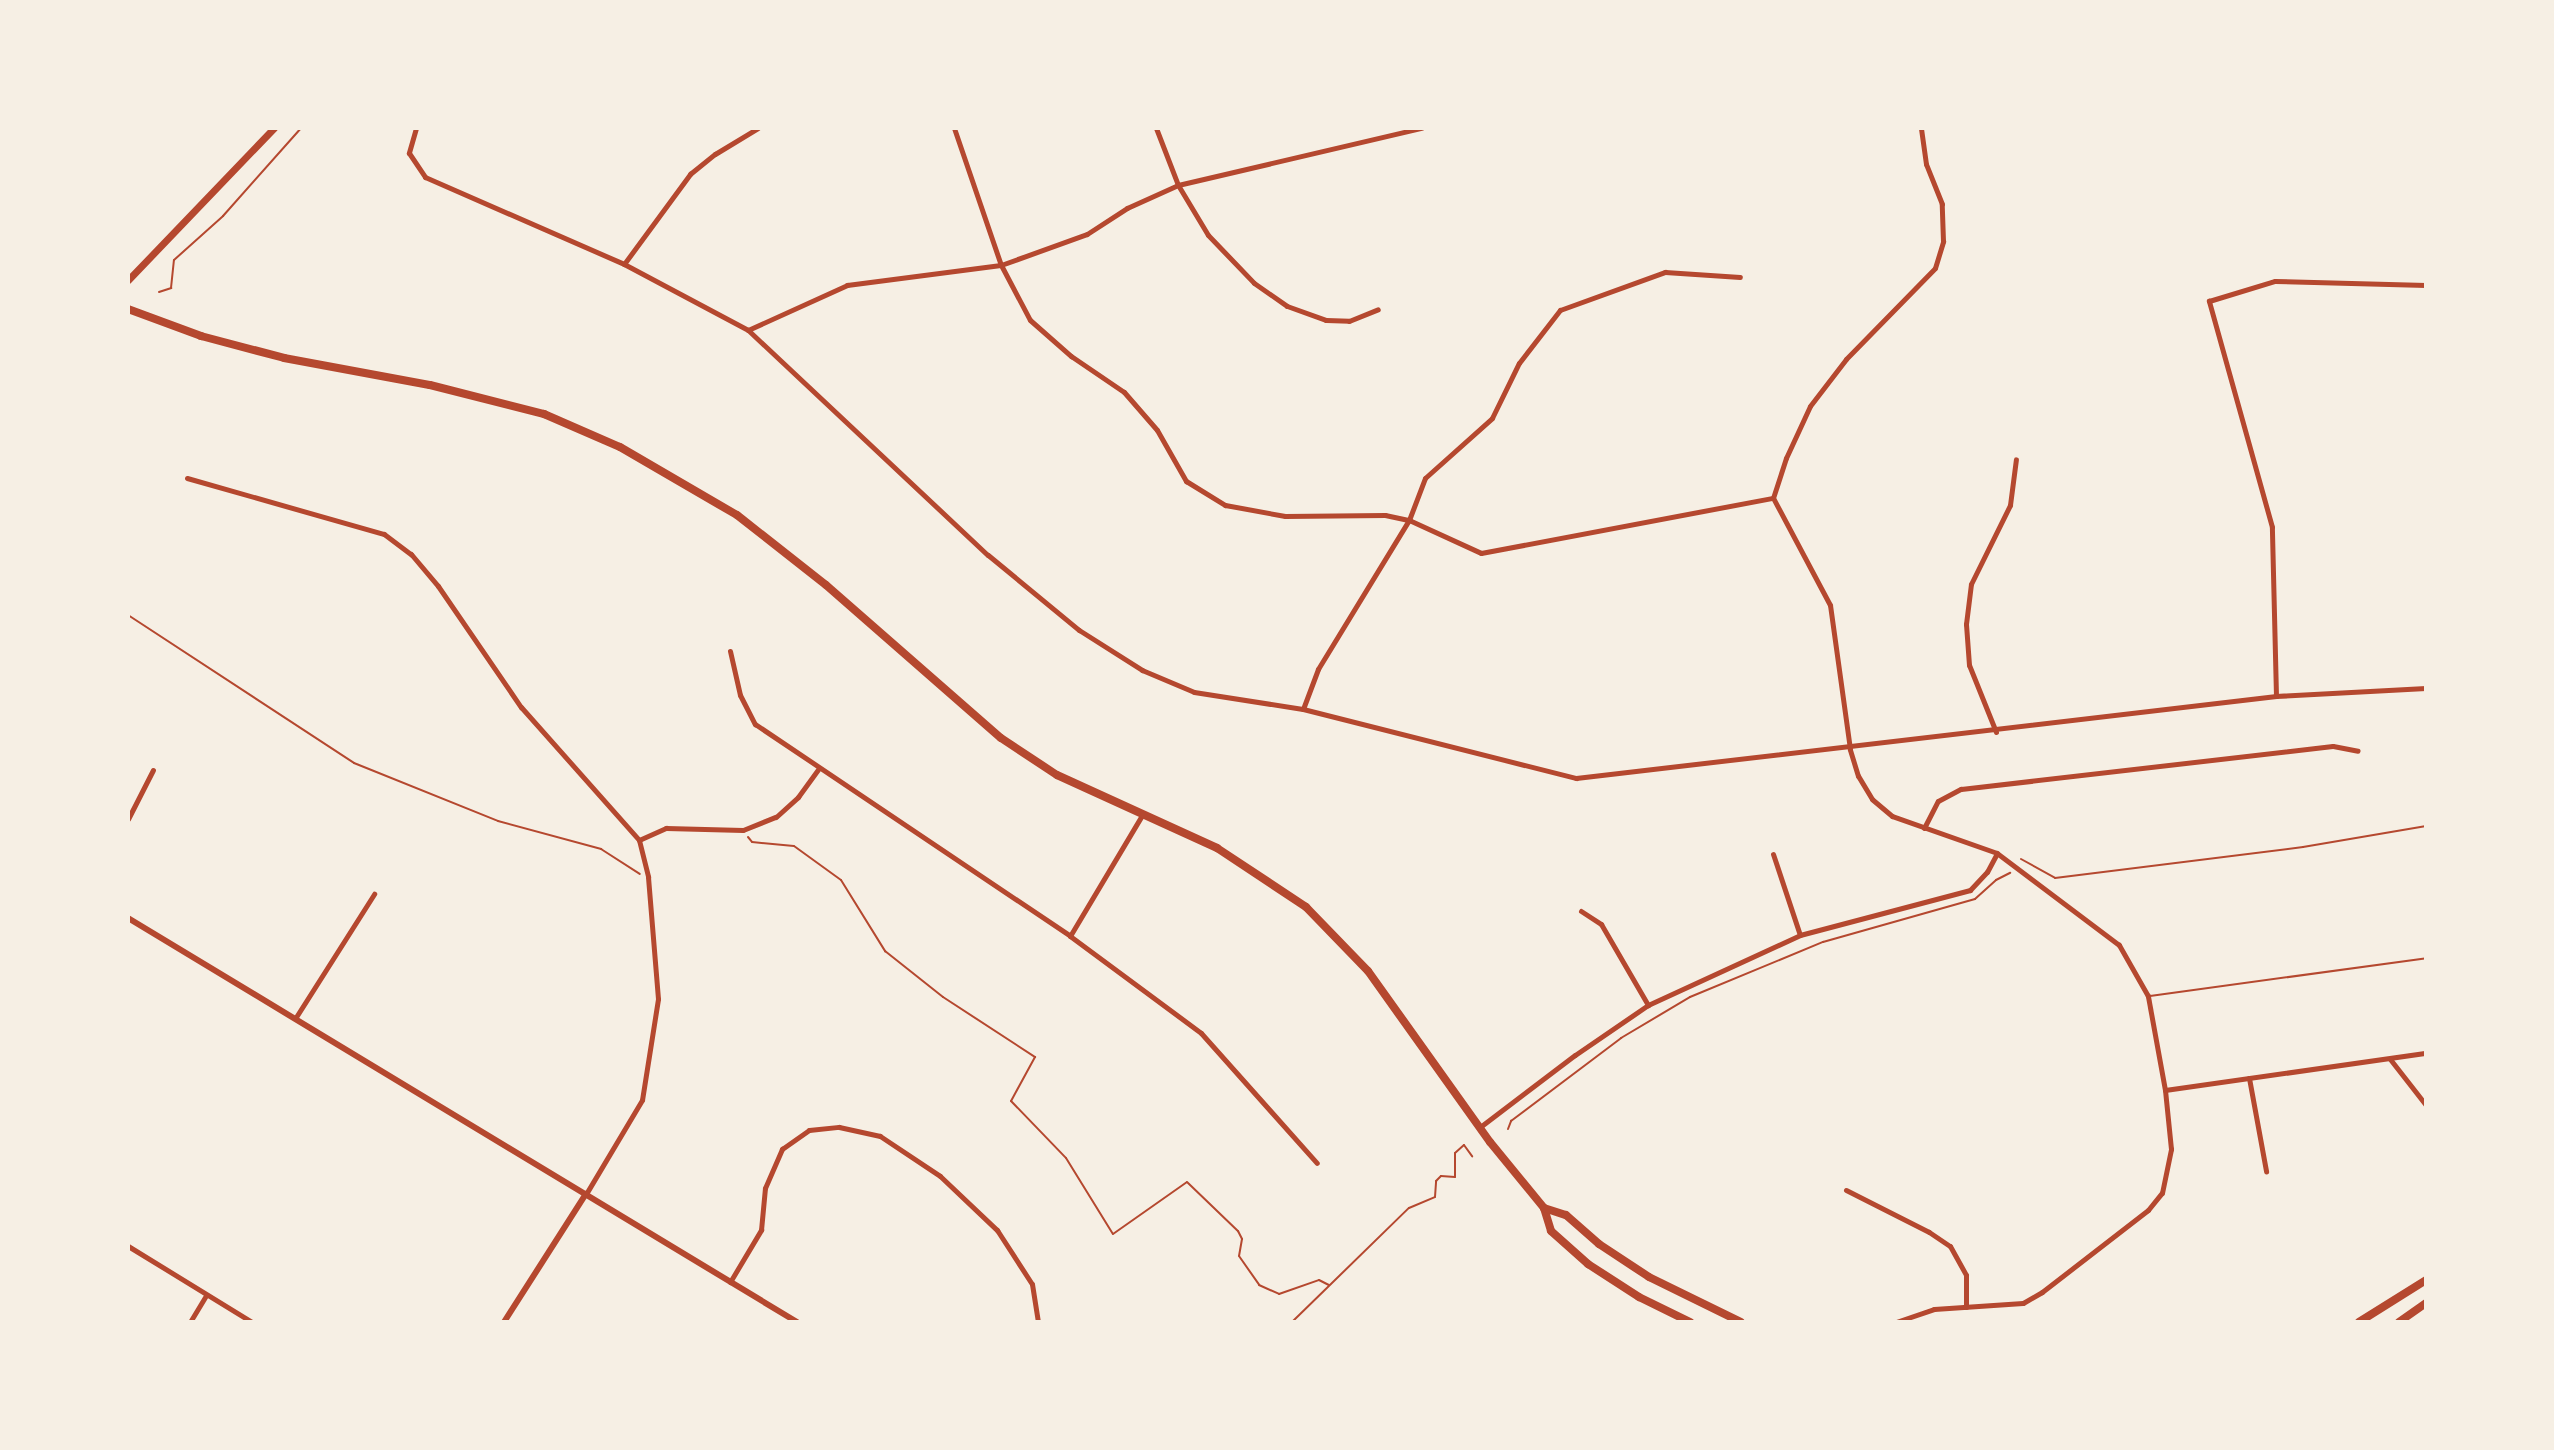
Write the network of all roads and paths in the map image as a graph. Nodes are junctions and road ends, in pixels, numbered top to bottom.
1 (274, 128) edge
2 (301, 128) edge
3 (416, 128) edge
4 (758, 128) edge
5 (954, 128) edge
6 (1156, 128) edge
7 (1421, 128) edge
8 (1921, 128) edge
9 (1407, 129) edge
10 (1178, 185) junction
11 (624, 264) junction
12 (1001, 265) junction
13 (1740, 277) dead end
14 (128, 280) edge
15 (2426, 285) edge
16 (159, 292) dead end
17 (128, 309) edge
18 (1378, 309) dead end
19 (748, 330) junction
20 (2016, 459) dead end
21 (187, 478) dead end
22 (1773, 498) junction
23 (1409, 520) junction
24 (128, 615) edge
25 (730, 651) dead end
26 (2426, 688) edge
27 (2276, 696) junction
28 (1303, 709) junction
29 (1996, 732) junction
30 (1850, 749) junction
31 (2358, 751) dead end
32 (819, 769) junction
33 (153, 770) dead end
34 (1142, 815) junction
35 (128, 819) edge
36 (2426, 826) edge
37 (1924, 828) junction
38 (743, 830) junction
39 (639, 840) junction
40 (1997, 853) junction
41 (1773, 854) dead end
42 (2014, 866) junction
43 (648, 877) junction
44 (374, 894) dead end
45 (1581, 911) dead end
46 (128, 918) edge
47 (1800, 935) junction
48 (1070, 936) junction
49 (2426, 958) edge
50 (2148, 996) junction
51 (1648, 1005) junction
52 (296, 1017) junction
53 (2426, 1053) edge
54 (2390, 1059) junction
55 (2249, 1078) junction
56 (2165, 1090) junction
57 (2426, 1105) edge
58 (1480, 1127) junction
59 (1508, 1129) dead end
60 (1472, 1156) dead end
61 (1317, 1163) dead end
62 (2266, 1171) dead end
63 (1846, 1190) dead end
64 (586, 1194) junction
65 (1544, 1208) junction
66 (128, 1246) edge
67 (2426, 1280) edge
68 (730, 1282) junction
69 (1329, 1285) junction
70 (206, 1295) junction
71 (2426, 1303) edge
72 (1966, 1307) junction
73 (190, 1322) edge
74 (252, 1322) edge
75 (504, 1322) edge
76 (797, 1322) edge
77 (1038, 1322) edge
78 (1292, 1322) edge
79 (1690, 1322) edge
80 (1741, 1322) edge
81 (1896, 1322) edge
82 (2359, 1322) edge
83 (2399, 1322) edge

1 - 14 main road
2 - 16 path
3 - 11 street
4 - 11 street
5 - 12 street
6 - 10 street
7 - 9 street
8 - 22 street
9 - 10 street
10 - 12 street
10 - 18 street
11 - 19 street
12 - 19 street
12 - 23 street
13 - 23 street
15 - 27 street
17 - 34 main road
19 - 28 street
20 - 29 street
21 - 39 street
22 - 23 street
22 - 30 street
23 - 28 street
24 - 43 path
25 - 32 street
26 - 27 street
27 - 29 street
28 - 30 street
29 - 30 street
30 - 37 street
31 - 37 street
32 - 38 street
32 - 48 street
33 - 35 street
34 - 48 street
34 - 58 main road
36 - 42 path
37 - 40 street
38 - 39 street
38 - 69 path
39 - 43 street
40 - 42 street
40 - 47 street
41 - 47 street
42 - 50 street
42 - 59 path
43 - 64 street
44 - 52 street
45 - 51 street
46 - 52 street
47 - 51 street
48 - 61 street
49 - 50 lane
50 - 56 street
51 - 58 street
52 - 64 street
53 - 54 street
54 - 55 street
54 - 57 street
55 - 56 street
55 - 62 street
56 - 72 street
58 - 65 main road
60 - 69 path
63 - 72 street
64 - 68 street
64 - 75 street
65 - 79 main road
65 - 80 main road
66 - 70 street
67 - 82 main road
68 - 76 street
68 - 77 street
69 - 78 path
70 - 73 street
70 - 74 street
71 - 83 main road
72 - 81 street

